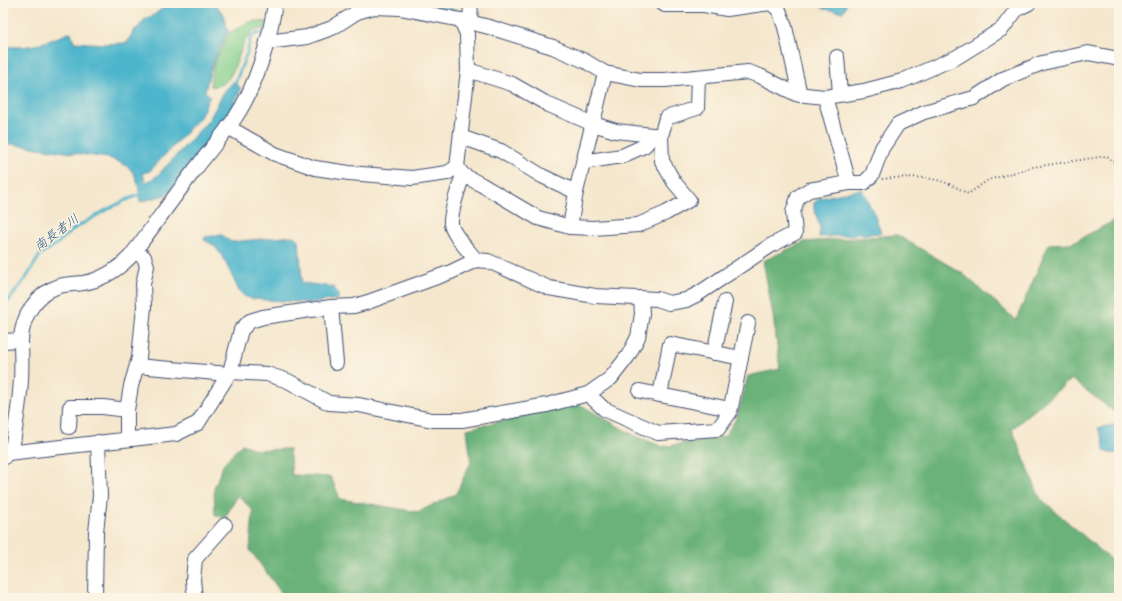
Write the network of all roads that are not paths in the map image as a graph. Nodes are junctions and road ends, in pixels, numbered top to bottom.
1 (275, 3) edge
2 (471, 3) edge
3 (662, 3) edge
4 (1029, 3) edge
5 (683, 4) edge
6 (466, 21) junction
7 (267, 42) junction
8 (838, 57) dead end
9 (1119, 60) edge
10 (468, 70) junction
11 (605, 73) junction
12 (698, 77) junction
13 (840, 94) junction
14 (800, 95) junction
15 (825, 97) junction
16 (593, 124) junction
17 (228, 127) junction
18 (657, 135) junction
19 (461, 137) junction
20 (584, 162) junction
21 (460, 171) junction
22 (850, 183) junction
23 (576, 192) junction
24 (570, 227) junction
25 (134, 252) junction
26 (476, 260) junction
27 (641, 298) junction
28 (725, 302) dead end
29 (331, 307) junction
30 (748, 323) dead end
31 (21, 340) junction
32 (3, 341) edge
33 (714, 352) junction
34 (741, 358) junction
35 (336, 363) dead end
36 (136, 366) junction
37 (229, 373) junction
38 (640, 391) dead end
39 (588, 394) junction
40 (660, 395) junction
41 (730, 409) junction
42 (127, 410) junction
43 (70, 427) dead end
44 (127, 439) junction
45 (98, 442) junction
46 (5, 455) edge
47 (225, 525) dead end
48 (95, 598) edge
49 (196, 598) edge

1 - 7 street
2 - 6 street
3 - 5 street
4 - 13 street
5 - 14 street
6 - 7 street
6 - 10 street
6 - 11 street
7 - 17 street
8 - 13 street
9 - 22 street
10 - 16 street
10 - 19 street
11 - 12 street
11 - 16 street
12 - 14 street
12 - 18 street
13 - 15 street
14 - 15 street
15 - 22 street
16 - 18 street
16 - 20 street
17 - 21 street
17 - 25 street
18 - 20 street
18 - 24 street
19 - 21 street
19 - 23 street
20 - 23 street
21 - 24 street
21 - 26 street
22 - 27 street
23 - 24 street
25 - 31 street
25 - 36 street
26 - 27 street
26 - 29 street
27 - 39 street
28 - 33 street
29 - 35 street
29 - 37 street
30 - 34 street
31 - 32 street
31 - 46 street
33 - 34 street
33 - 40 street
34 - 41 street
36 - 37 street
36 - 42 street
37 - 39 street
37 - 44 street
38 - 40 street
39 - 41 street
40 - 41 street
42 - 43 street
42 - 44 street
44 - 45 street
45 - 46 street
45 - 48 street
47 - 49 street

